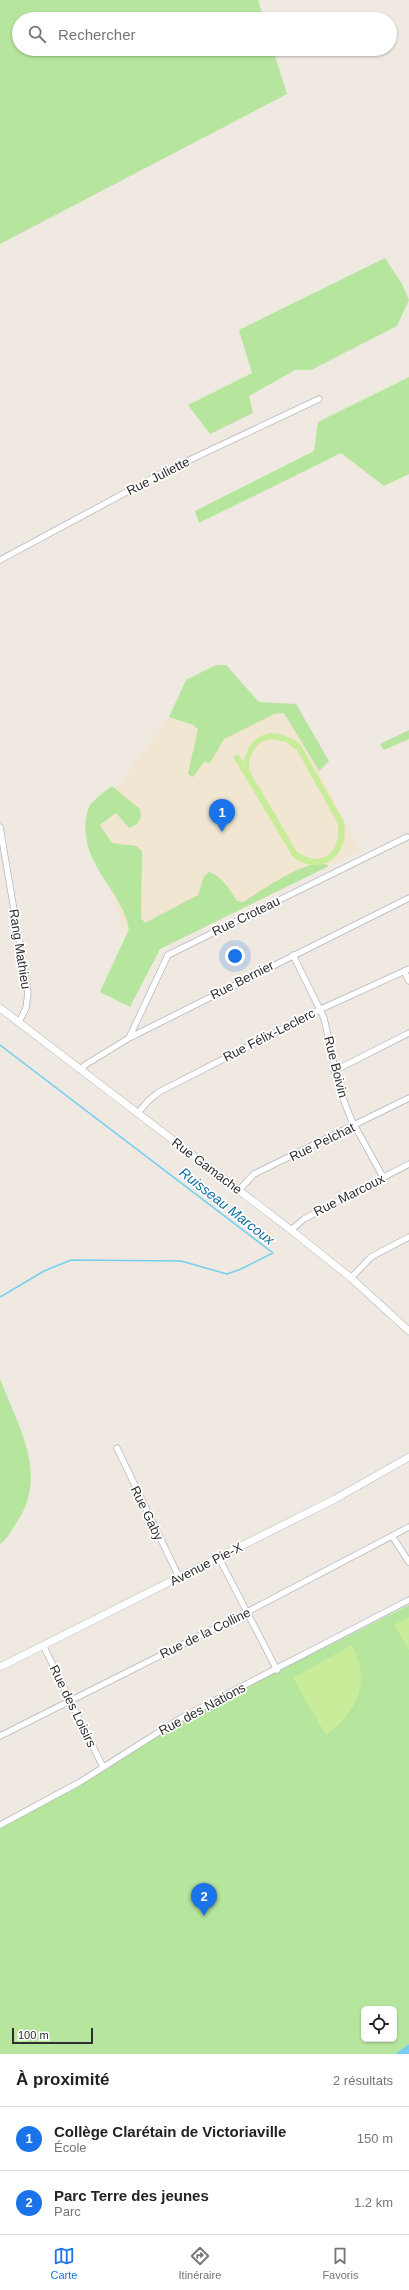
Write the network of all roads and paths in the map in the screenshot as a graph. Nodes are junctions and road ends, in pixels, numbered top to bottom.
1 (319, 399) dead end
2 (0, 560) edge
3 (0, 827) edge
4 (407, 837) dead end
5 (409, 898) edge
6 (293, 955) junction
7 (406, 970) edge
8 (409, 981) edge
9 (0, 1008) edge
10 (320, 1010) junction
11 (19, 1022) junction
12 (409, 1033) edge
13 (129, 1038) junction
14 (80, 1070) junction
15 (334, 1071) junction
16 (409, 1098) edge
17 (138, 1113) junction
18 (356, 1126) junction
19 (409, 1164) edge
20 (383, 1177) junction
21 (239, 1190) junction
22 (291, 1230) junction
23 (409, 1238) edge
24 (351, 1278) junction
25 (409, 1331) edge
26 (117, 1448) dead end
27 (409, 1457) edge
28 (409, 1527) edge
29 (392, 1536) junction
30 (219, 1558) junction
31 (409, 1562) edge
32 (179, 1578) junction
33 (409, 1600) edge
34 (248, 1612) junction
35 (43, 1645) junction
36 (0, 1667) edge
37 (277, 1670) junction
38 (70, 1700) junction
39 (0, 1736) edge
40 (103, 1767) junction
41 (0, 1825) edge

1 - 2 street, Rue Juliette
3 - 11 street, Rang Mathieu
4 - 13 street, Rue Croteau
5 - 6 street, Rue Bernier
6 - 10 street, Rue Boivin
6 - 13 street, Rue Bernier
7 - 8 street
7 - 10 street, Rue Félix-Leclerc
9 - 11 street, Rue Gamache
10 - 15 street, Rue Boivin
10 - 17 street, Rue Félix-Leclerc
11 - 14 street, Rue Gamache
12 - 15 street
13 - 14 street, Rue Bernier
14 - 17 street, Rue Gamache
15 - 18 street, Rue Boivin
16 - 18 street, Rue Pelchat
17 - 21 street, Rue Gamache
18 - 20 street, Rue Boivin
18 - 21 street, Rue Pelchat
19 - 20 street, Rue Marcoux
20 - 22 street, Rue Marcoux
21 - 22 street, Rue Gamache
22 - 24 street, Rue Gamache
23 - 24 street
24 - 25 street, Rue Gamache
26 - 32 street, Rue Gaby
27 - 30 street, Avenue Pie-X
28 - 29 street, Rue de la Colline
29 - 31 street
29 - 34 street, Rue de la Colline
30 - 32 street, Avenue Pie-X
30 - 34 street
32 - 35 street, Avenue Pie-X
33 - 37 street, Rue des Nations
34 - 37 street
34 - 38 street, Rue de la Colline
35 - 36 street, Avenue Pie-X
35 - 38 street, Rue des Loisirs
37 - 40 street, Rue des Nations
38 - 39 street, Rue de la Colline
38 - 40 street, Rue des Loisirs
40 - 41 street, Rue des Nations

